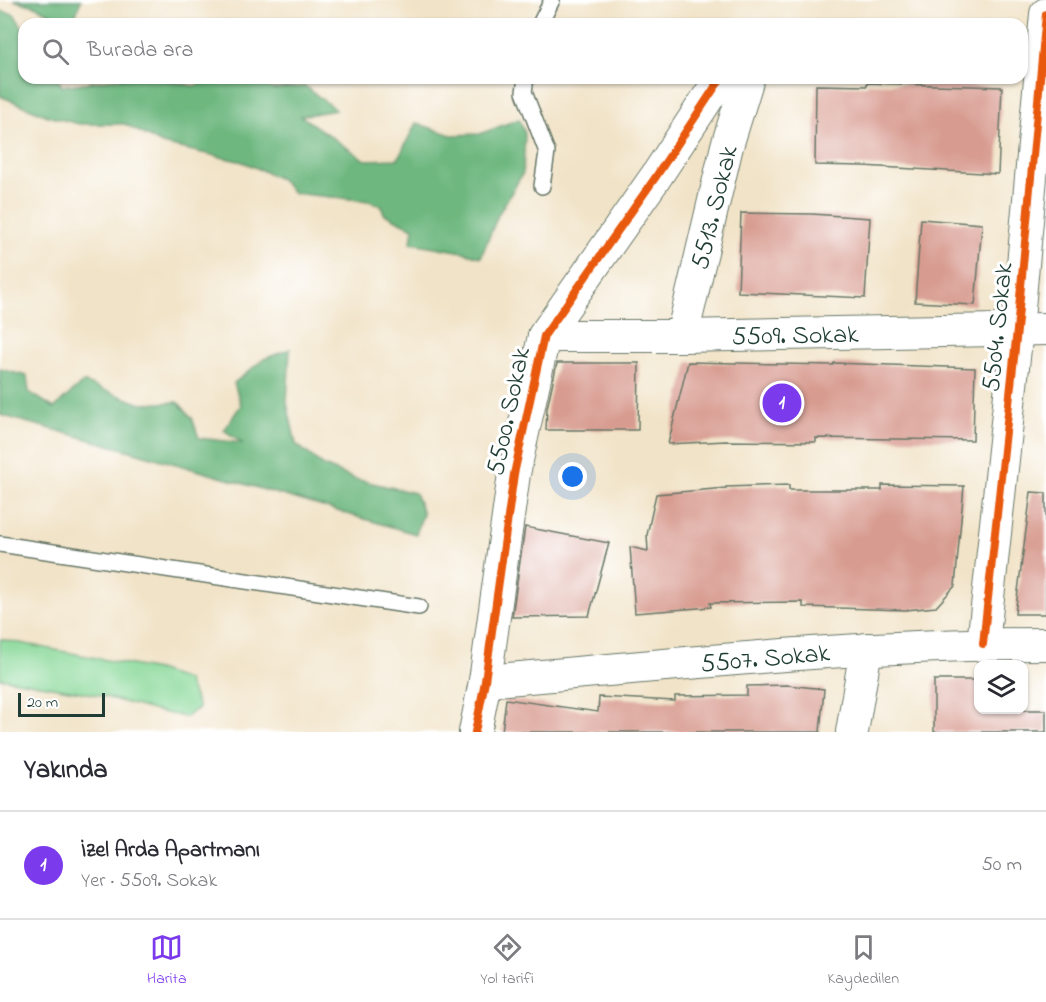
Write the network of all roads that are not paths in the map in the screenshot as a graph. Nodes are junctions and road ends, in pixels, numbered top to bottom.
1 (552, 0) edge
2 (1046, 14) edge
3 (543, 18) edge
4 (1036, 56) edge
5 (525, 84) edge
6 (717, 84) edge
7 (746, 84) edge
8 (543, 186) dead end
9 (1032, 329) edge
10 (544, 336) junction
11 (682, 336) junction
12 (0, 544) edge
13 (419, 607) dead end
14 (984, 644) junction
15 (1046, 644) edge
16 (866, 649) junction
17 (485, 681) junction
18 (475, 732) edge
19 (852, 732) edge

1 - 3 lane
2 - 4 street, 5504. Sokak
4 - 9 street, 5504. Sokak
5 - 8 lane
6 - 10 street, 5500. Sokak
7 - 11 street, 5513. Sokak
9 - 11 street, 5509. Sokak
9 - 14 street, 5504. Sokak
10 - 11 street, 5509. Sokak
10 - 17 street, 5500. Sokak
12 - 13 lane
14 - 15 street, 5507. Sokak
14 - 16 street, 5507. Sokak
16 - 17 street, 5507. Sokak
16 - 19 street
17 - 18 street, 5500. Sokak

